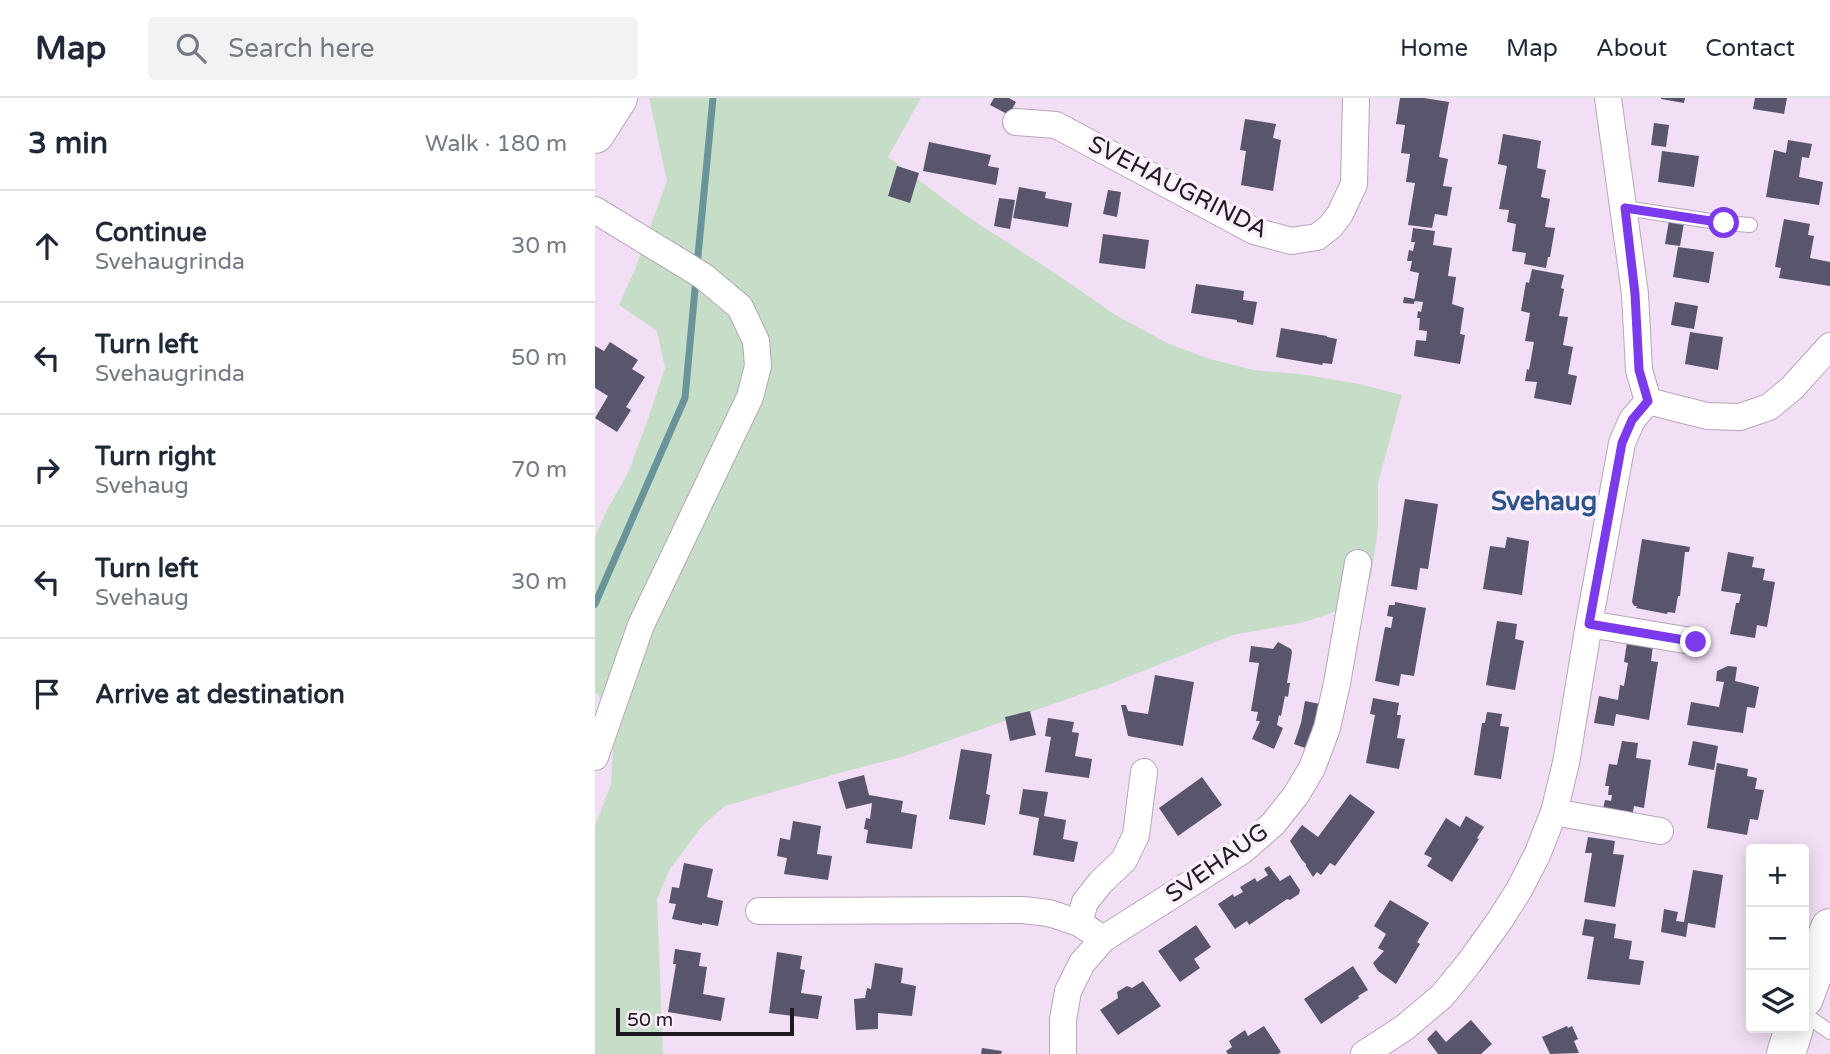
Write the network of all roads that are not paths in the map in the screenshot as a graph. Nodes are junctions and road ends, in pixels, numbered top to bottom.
1 (618, 98) edge
2 (1356, 98) edge
3 (1608, 98) edge
4 (1016, 122) dead end
5 (595, 134) edge
6 (1625, 208) junction
7 (595, 209) edge
8 (1750, 225) dead end
9 (1830, 346) edge
10 (1648, 401) junction
11 (1358, 563) dead end
12 (1589, 624) junction
13 (1696, 642) dead end
14 (595, 757) edge
15 (1144, 772) dead end
16 (1554, 812) junction
17 (1660, 831) dead end
18 (759, 911) dead end
19 (1079, 923) junction
20 (1830, 928) edge
21 (1103, 939) junction
22 (1809, 985) edge
23 (1809, 1017) edge
24 (1830, 1032) edge
25 (1792, 1033) edge
26 (1063, 1054) edge
27 (1364, 1054) edge
28 (1786, 1054) edge

1 - 5 street
2 - 4 street, SVEHAUGRINDA
3 - 6 street
6 - 8 lane
6 - 10 street
7 - 14 street
9 - 10 street
10 - 12 street
11 - 21 street, SVEHAUG
12 - 13 street
12 - 16 street
15 - 19 street
16 - 17 street
16 - 27 street
18 - 19 street
19 - 21 street
20 - 22 street
21 - 26 street, SVEHAUG
23 - 24 lane
25 - 28 street

